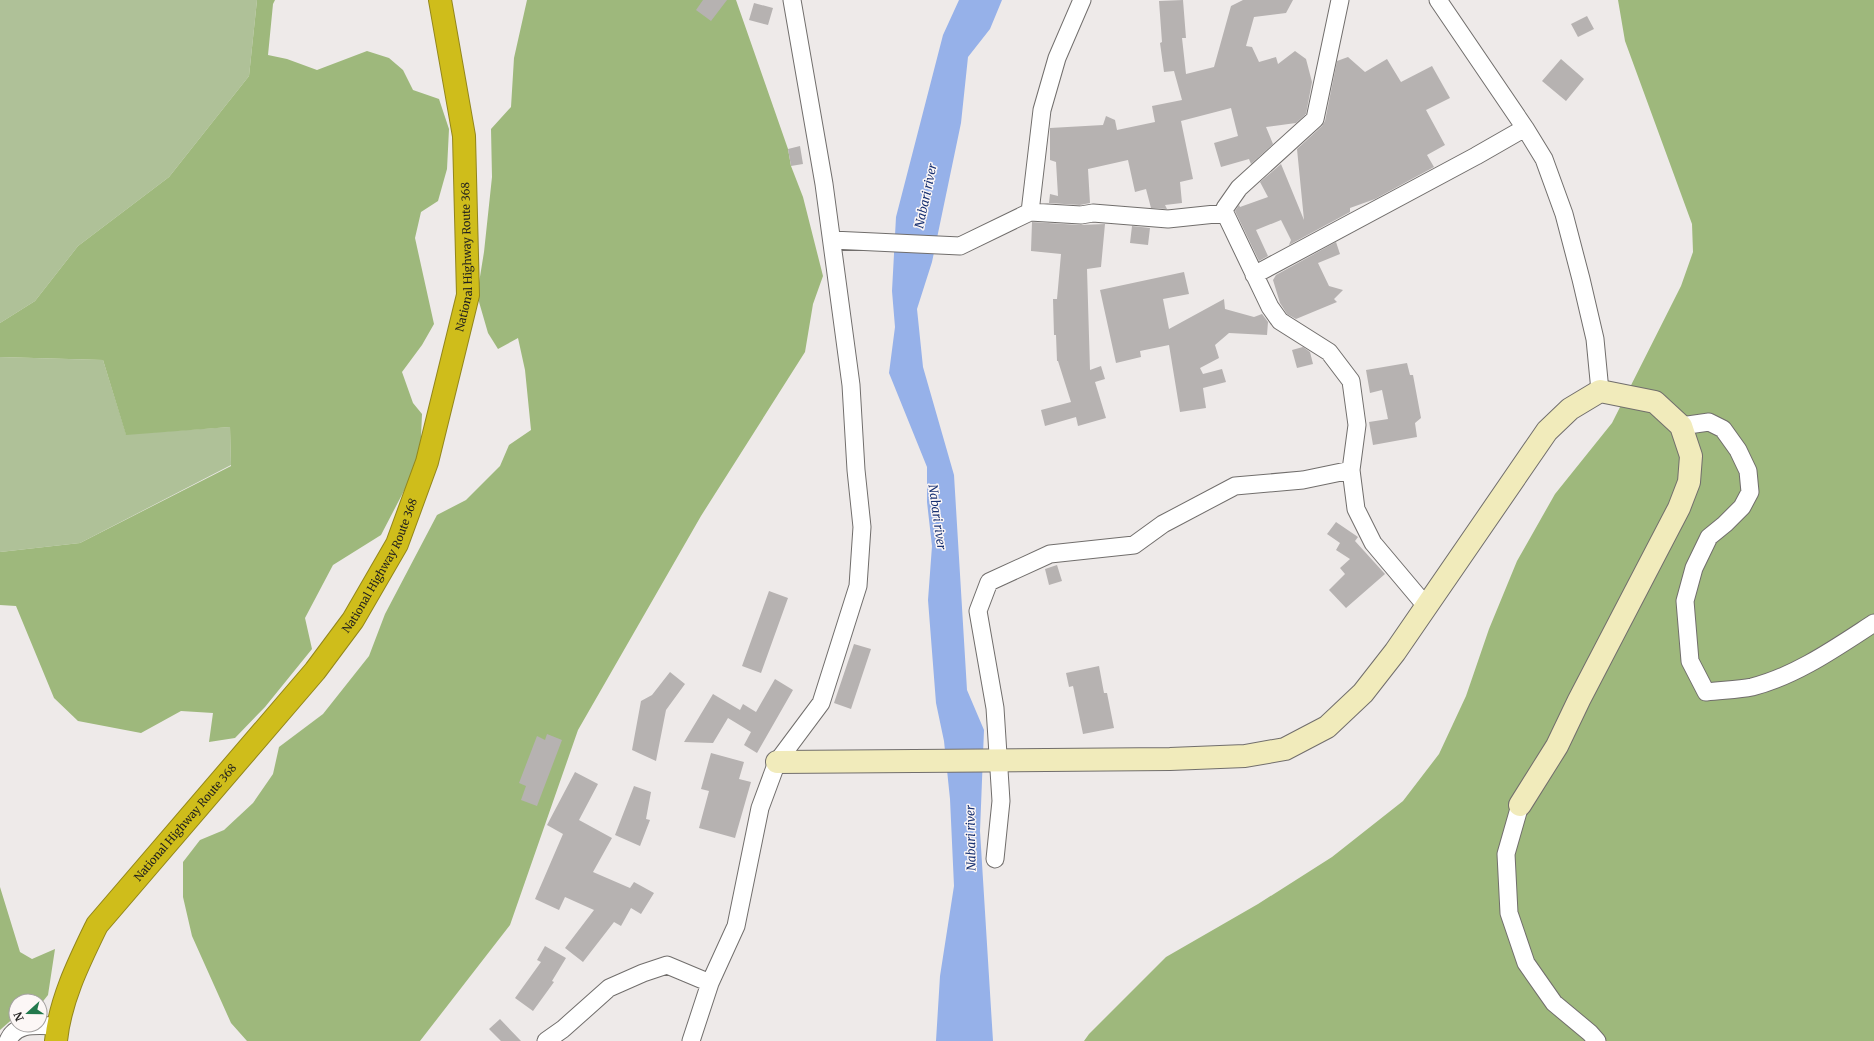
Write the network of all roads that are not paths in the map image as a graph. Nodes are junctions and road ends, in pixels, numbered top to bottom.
1 (440, 0) edge
2 (792, 0) edge
3 (1082, 0) edge
4 (1340, 0) edge
5 (1438, 0) edge
6 (1525, 128) junction
7 (1030, 212) junction
8 (1225, 213) junction
9 (832, 240) junction
10 (1254, 275) junction
11 (1600, 391) junction
12 (1681, 426) junction
13 (1351, 470) junction
14 (1426, 606) junction
15 (1874, 623) edge
16 (998, 760) junction
17 (777, 762) junction
18 (1520, 805) joint
19 (995, 859) dead end
20 (710, 983) junction
21 (57, 1034) edge
22 (8, 1041) edge
23 (546, 1041) edge
24 (691, 1041) edge
25 (1597, 1041) edge

1 - 21 highway, National Highway Route 368
2 - 9 street
3 - 7 street
4 - 8 street
5 - 6 street
6 - 10 street
6 - 11 street
7 - 8 street
7 - 9 street
8 - 10 street
9 - 17 street
10 - 13 street
11 - 12 street
11 - 14 street
12 - 15 street
12 - 18 street
13 - 14 street
13 - 16 street
14 - 16 street
16 - 17 street
16 - 19 street
17 - 20 street
18 - 25 street
20 - 23 street
20 - 24 street
21 - 22 street

